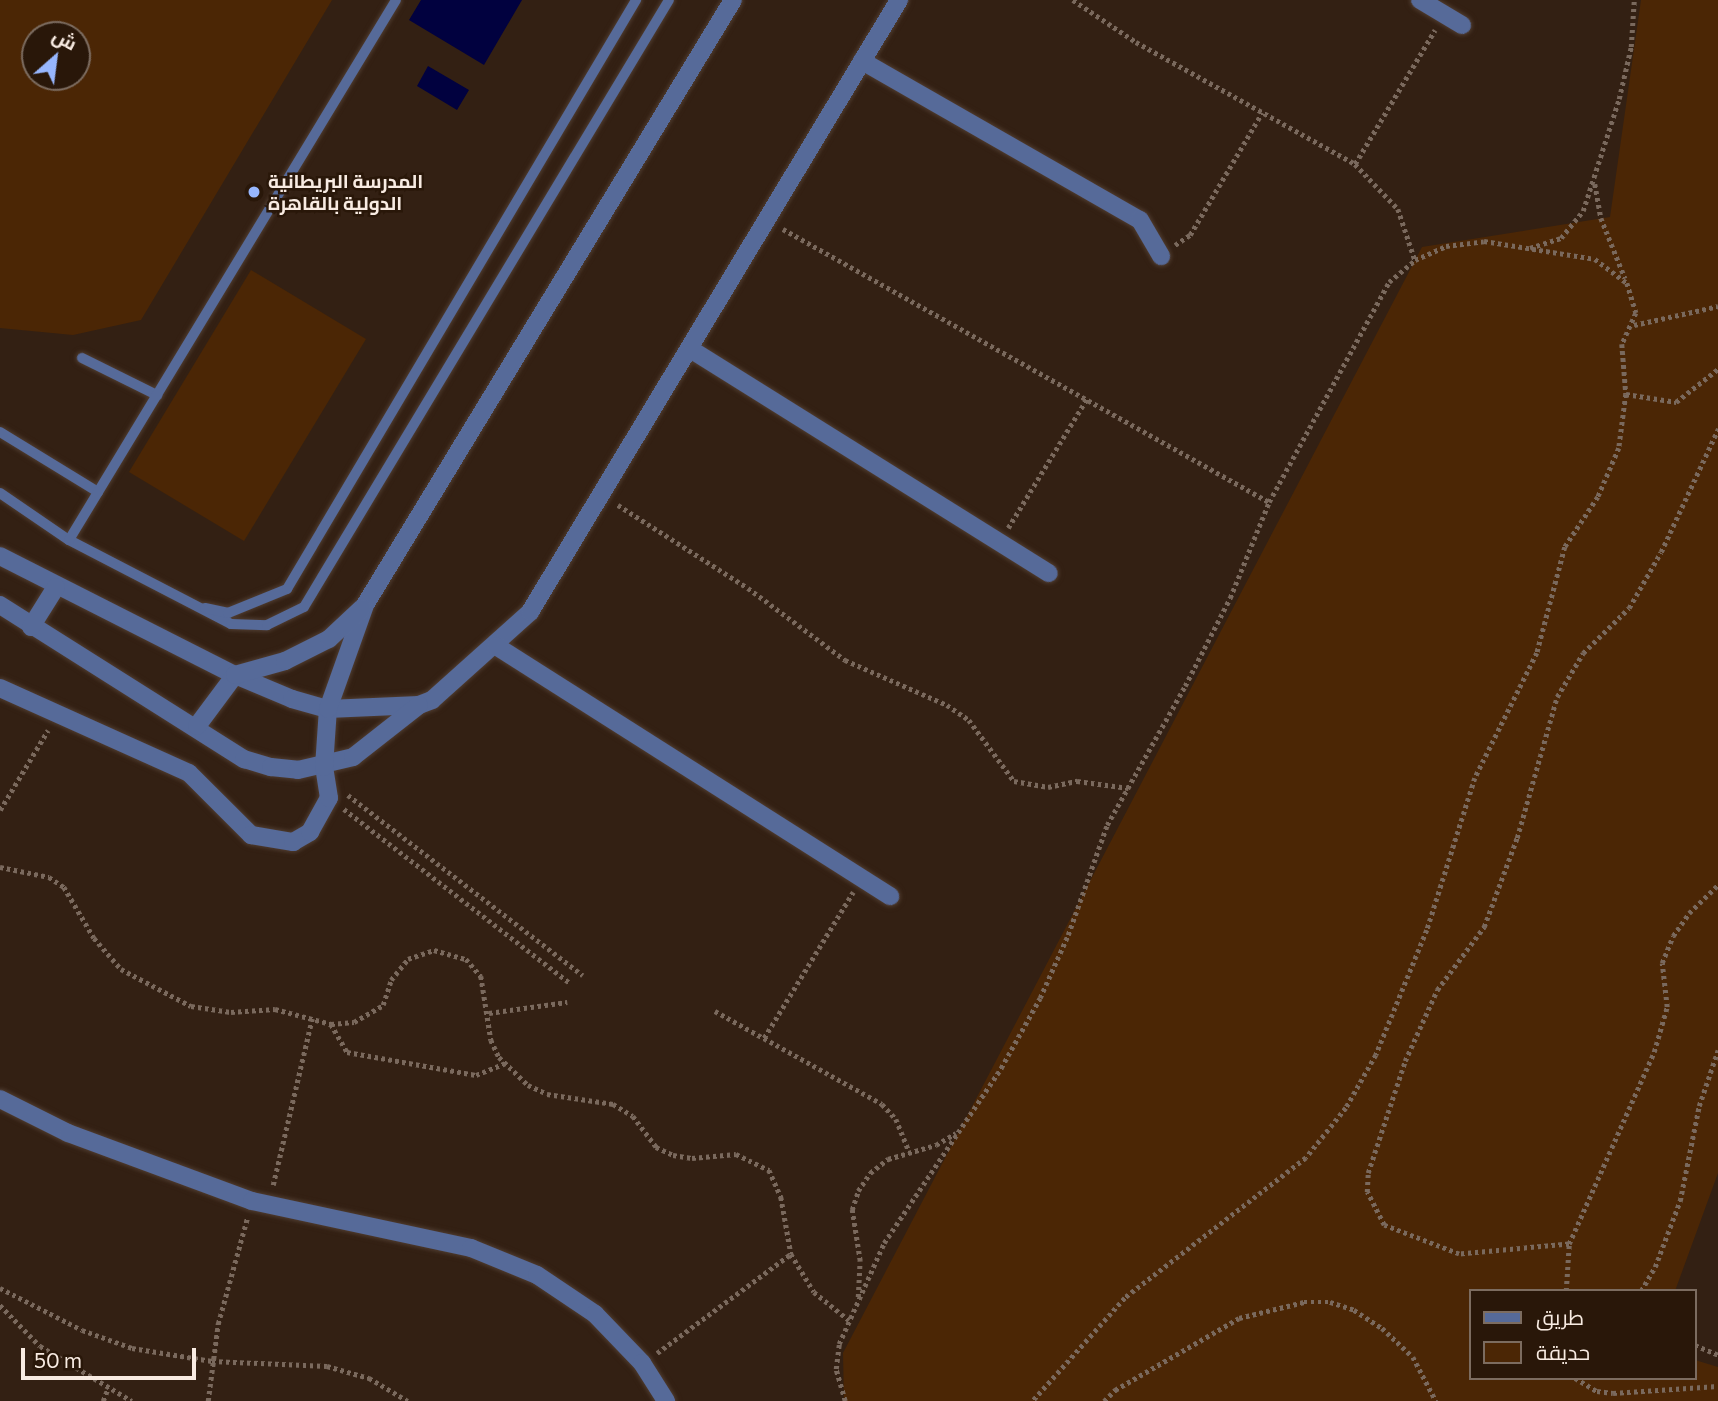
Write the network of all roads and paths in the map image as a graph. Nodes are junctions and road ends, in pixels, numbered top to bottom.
1 (396, 0) edge
2 (636, 0) edge
3 (669, 0) edge
4 (733, 0) edge
5 (899, 0) edge
6 (1073, 0) edge
7 (1420, 0) edge
8 (1634, 0) edge
9 (1444, 15) junction
10 (1462, 25) dead end
11 (862, 61) junction
12 (1262, 113) junction
13 (1355, 164) junction
14 (1595, 183) junction
15 (766, 220) junction
16 (1521, 248) junction
17 (1159, 251) joint
18 (1415, 260) junction
19 (1627, 283) junction
20 (1718, 306) edge
21 (1634, 325) junction
22 (690, 349) junction
23 (82, 358) dead end
24 (1718, 369) edge
25 (1626, 394) junction
26 (157, 395) junction
27 (1088, 397) junction
28 (1718, 429) edge
29 (0, 432) edge
30 (98, 492) junction
31 (0, 493) edge
32 (602, 495) junction
33 (1269, 502) junction
34 (69, 540) junction
35 (999, 543) junction
36 (0, 556) edge
37 (1049, 573) dead end
38 (56, 587) junction
39 (287, 589) junction
40 (0, 604) edge
41 (256, 605) junction
42 (365, 605) junction
43 (199, 607) junction
44 (304, 607) junction
45 (267, 625) junction
46 (31, 627) junction
47 (496, 646) junction
48 (235, 676) junction
49 (0, 688) edge
50 (419, 705) junction
51 (328, 709) junction
52 (57, 716) junction
53 (197, 726) junction
54 (326, 773) junction
55 (1129, 788) junction
56 (329, 798) junction
57 (0, 810) edge
58 (0, 867) edge
59 (861, 878) junction
60 (1718, 885) edge
61 (890, 896) dead end
62 (583, 975) dead end
63 (569, 982) dead end
64 (567, 1002) dead end
65 (715, 1011) dead end
66 (489, 1013) junction
67 (312, 1019) junction
68 (331, 1024) junction
69 (764, 1038) junction
70 (1718, 1050) edge
71 (505, 1063) junction
72 (0, 1099) edge
73 (960, 1130) junction
74 (909, 1151) junction
75 (260, 1204) junction
76 (1569, 1244) junction
77 (791, 1254) junction
78 (0, 1288) edge
79 (1566, 1289) edge
80 (1642, 1289) edge
81 (858, 1301) junction
82 (0, 1305) edge
83 (849, 1320) junction
84 (1697, 1346) edge
85 (1718, 1355) edge
86 (212, 1361) junction
87 (642, 1363) junction
88 (1579, 1380) edge
89 (1718, 1386) edge
90 (107, 1388) junction
91 (103, 1401) edge
92 (132, 1401) edge
93 (208, 1401) edge
94 (408, 1401) edge
95 (666, 1401) edge
96 (845, 1401) edge
97 (1033, 1401) edge
98 (1104, 1401) edge
99 (1436, 1401) edge

1 - 26 lane
2 - 39 lane
3 - 44 lane
4 - 42 street
5 - 11 street
6 - 12 path
7 - 9 street
8 - 14 path
9 - 10 street
9 - 13 path
11 - 15 street
11 - 17 street
12 - 13 path
12 - 17 path
13 - 18 path
14 - 16 path
14 - 19 path
15 - 22 street
15 - 27 path
16 - 18 path
16 - 19 path
18 - 33 path
19 - 21 path
20 - 21 path
21 - 25 path
22 - 32 street
22 - 35 street
23 - 26 lane
24 - 25 path
25 - 97 path
26 - 30 lane
27 - 33 path
27 - 35 path
28 - 76 path
29 - 30 lane
30 - 34 lane
31 - 34 lane
32 - 47 street
32 - 55 path
33 - 55 path
34 - 43 lane
35 - 37 street
36 - 38 street
38 - 46 street
38 - 48 street
39 - 41 lane
39 - 44 lane
40 - 46 street
41 - 43 lane
41 - 45 lane
42 - 48 street
42 - 51 street
43 - 45 lane
44 - 45 lane
46 - 53 street
47 - 50 street
47 - 59 street
48 - 51 street
48 - 53 street
49 - 52 street
50 - 51 street
50 - 54 street
51 - 54 street
52 - 56 street
52 - 57 path
53 - 54 street
54 - 56 street
54 - 62 path
55 - 73 path
56 - 63 path
58 - 67 path
59 - 61 street
59 - 69 path
60 - 76 path
64 - 66 path
65 - 69 path
66 - 68 path
66 - 71 path
67 - 68 path
67 - 75 path
68 - 71 path
69 - 74 path
70 - 80 path
71 - 77 path
72 - 75 street
73 - 74 path
73 - 81 path
74 - 81 path
75 - 86 path
75 - 87 street
76 - 79 path
77 - 83 path
77 - 87 path
78 - 86 path
81 - 83 path
82 - 90 path
83 - 96 path
84 - 85 path
86 - 93 path
86 - 94 path
87 - 95 street
88 - 89 path
90 - 91 path
90 - 92 path
98 - 99 path

